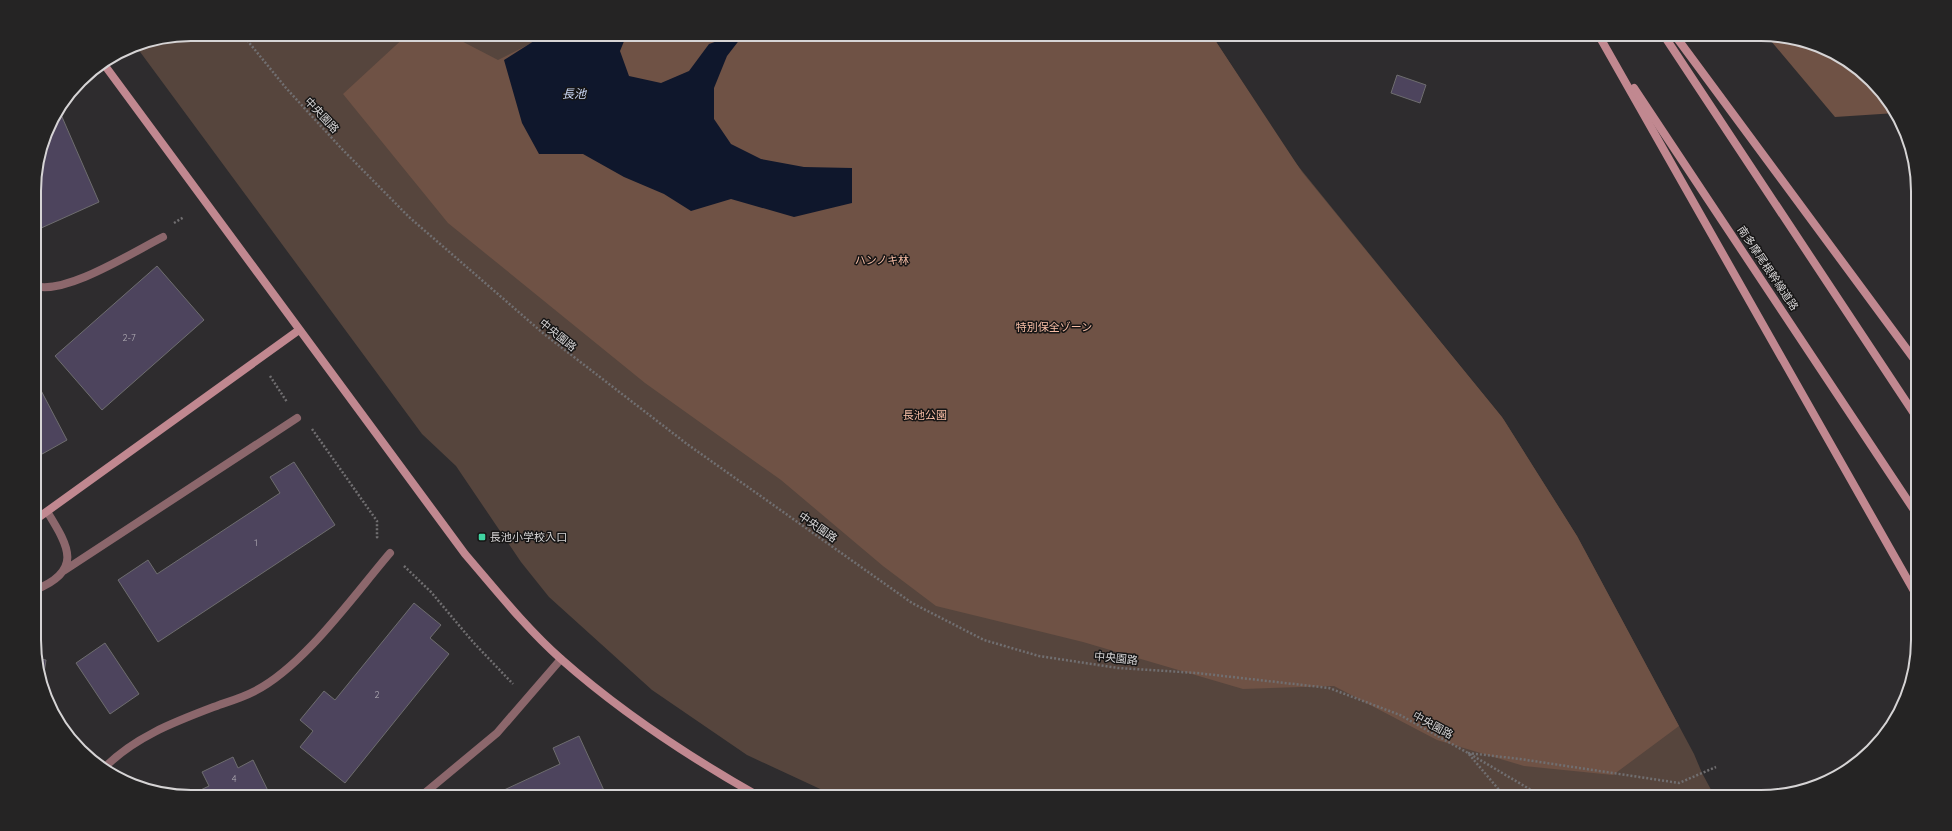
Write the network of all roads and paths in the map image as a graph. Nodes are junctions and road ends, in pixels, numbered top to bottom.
1 (248, 41) edge
2 (1602, 41) edge
3 (1603, 41) edge
4 (1668, 41) edge
5 (1679, 41) edge
6 (106, 67) edge
7 (162, 237) dead end
8 (41, 288) edge
9 (299, 330) junction
10 (1911, 355) edge
11 (270, 376) dead end
12 (1911, 409) edge
13 (297, 418) junction
14 (1911, 505) edge
15 (48, 513) junction
16 (41, 517) edge
17 (390, 553) junction
18 (65, 570) junction
19 (1911, 586) edge
20 (41, 588) edge
21 (561, 659) junction
22 (527, 698) junction
23 (1468, 753) junction
24 (108, 765) edge
25 (1716, 767) dead end
26 (428, 790) edge
27 (747, 790) edge
28 (1499, 790) edge
29 (1531, 790) edge

1 - 23 path, 中央園路
2 - 19 main road
3 - 14 main road, 南多摩尾根幹線道路
4 - 12 main road
5 - 10 main road
6 - 9 main road
7 - 8 lane
9 - 15 main road
9 - 21 main road
11 - 13 path
13 - 17 path
13 - 18 lane
15 - 16 main road
15 - 18 lane
17 - 22 path
17 - 24 lane
18 - 20 lane
21 - 22 lane
21 - 27 main road
22 - 26 lane
23 - 25 path
23 - 28 path, 中央園路
23 - 29 path

